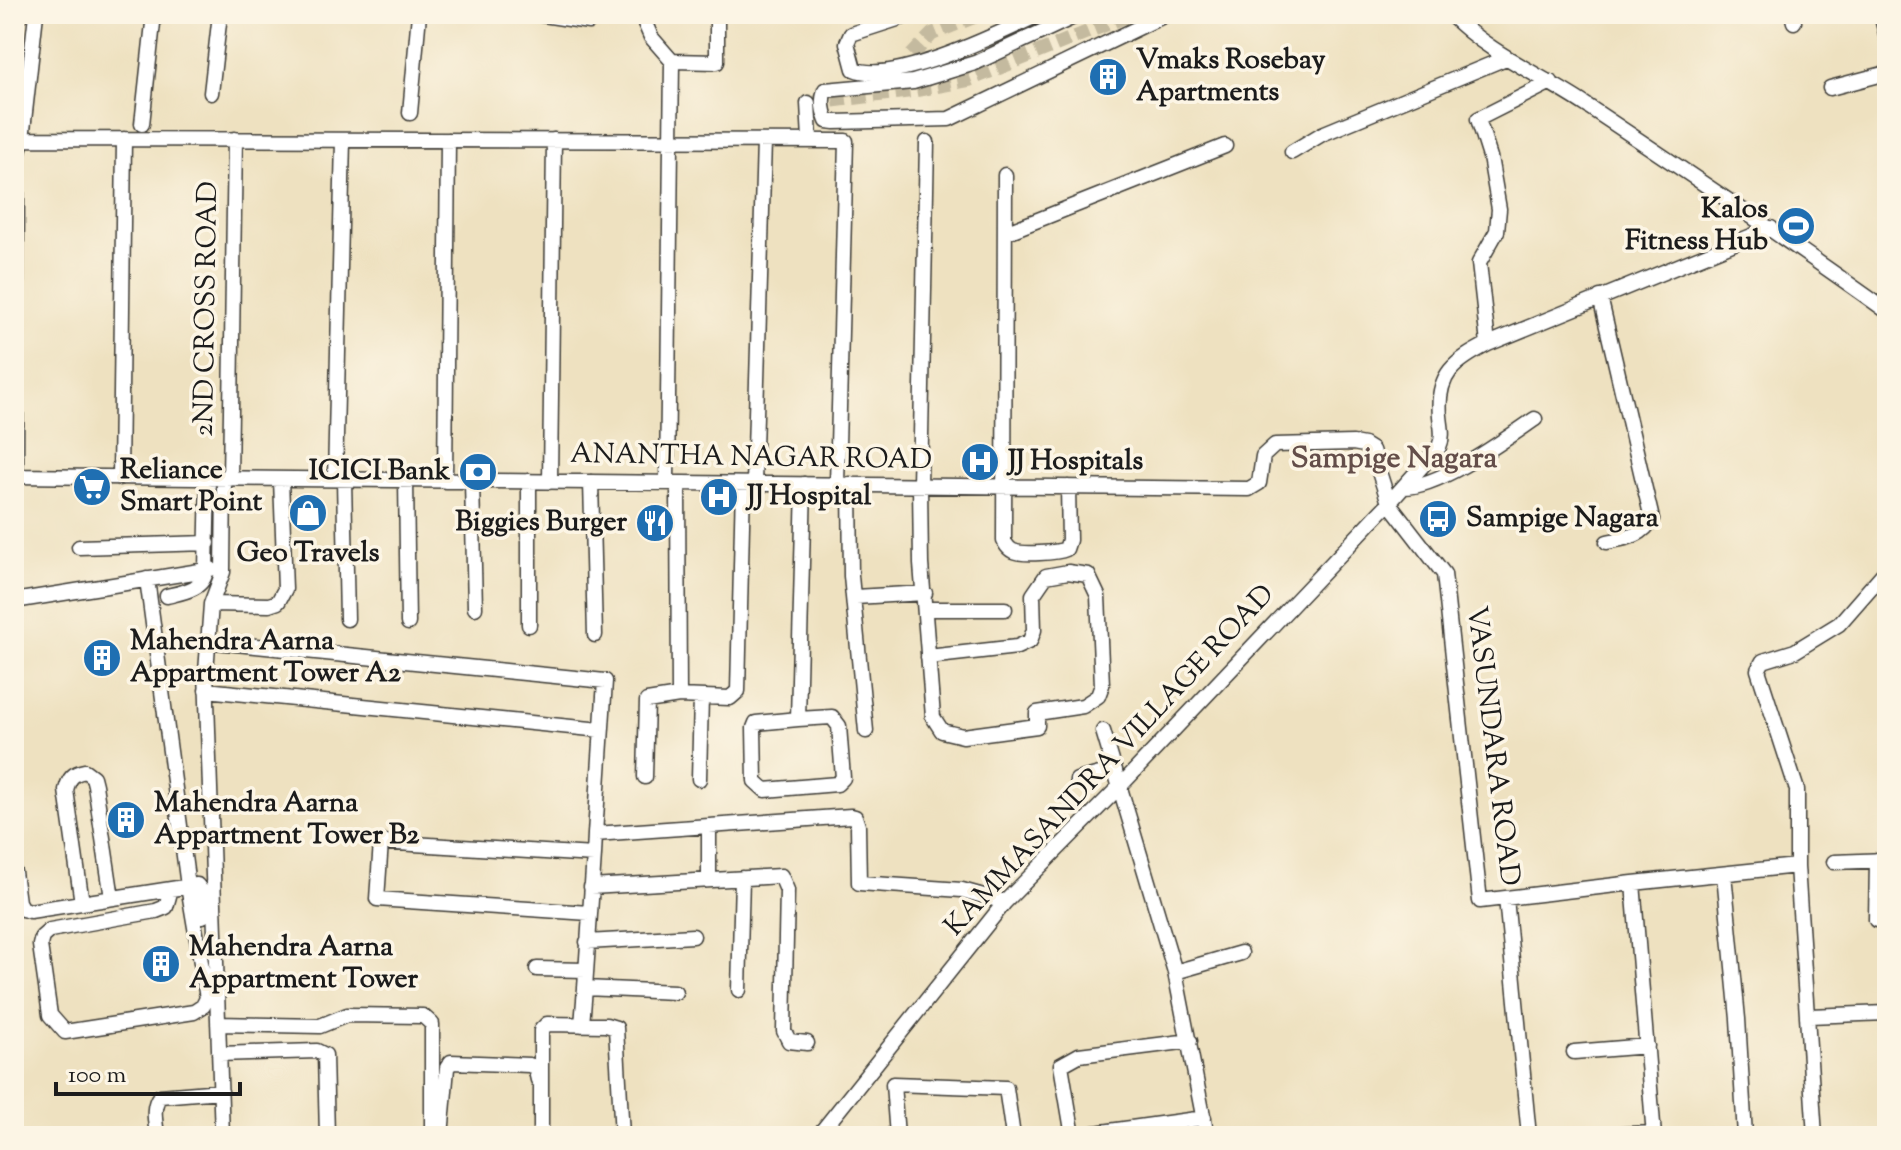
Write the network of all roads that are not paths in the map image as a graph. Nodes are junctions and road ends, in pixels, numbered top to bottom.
1 (36, 14) edge
2 (154, 14) edge
3 (220, 14) edge
4 (419, 14) edge
5 (537, 14) edge
6 (641, 14) edge
7 (717, 14) edge
8 (913, 14) edge
9 (1040, 14) edge
10 (1080, 14) edge
11 (1167, 14) edge
12 (1450, 14) edge
13 (1881, 14) edge
14 (589, 22) dead end
15 (1887, 38) edge
16 (14, 55) edge
17 (30, 57) junction
18 (1506, 58) junction
19 (672, 61) junction
20 (1887, 73) edge
21 (887, 76) junction
22 (1551, 82) junction
23 (1830, 88) dead end
24 (211, 93) dead end
25 (808, 103) dead end
26 (410, 113) dead end
27 (142, 124) dead end
28 (22, 139) junction
29 (124, 139) junction
30 (235, 139) junction
31 (810, 139) junction
32 (343, 140) junction
33 (448, 140) junction
34 (554, 140) junction
35 (671, 141) junction
36 (764, 141) junction
37 (927, 142) dead end
38 (1225, 146) dead end
39 (1292, 152) dead end
40 (16, 160) edge
41 (1005, 175) dead end
42 (1771, 228) junction
43 (1005, 233) junction
44 (1600, 297) junction
45 (1887, 311) edge
46 (1488, 344) junction
47 (1535, 419) dead end
48 (15, 476) edge
49 (120, 478) junction
50 (208, 478) junction
51 (227, 479) junction
52 (281, 479) junction
53 (340, 480) junction
54 (406, 480) junction
55 (445, 481) junction
56 (472, 481) junction
57 (529, 481) junction
58 (550, 482) junction
59 (591, 482) junction
60 (673, 482) junction
61 (748, 484) junction
62 (804, 484) junction
63 (843, 484) junction
64 (920, 485) junction
65 (1005, 486) junction
66 (1068, 487) junction
67 (1403, 487) junction
68 (1389, 503) junction
69 (1607, 542) dead end
70 (208, 543) junction
71 (79, 547) dead end
72 (223, 567) junction
73 (1887, 569) edge
74 (206, 570) junction
75 (147, 579) junction
76 (925, 593) junction
77 (167, 596) dead end
78 (855, 597) junction
79 (14, 601) edge
80 (211, 604) junction
81 (475, 608) dead end
82 (927, 609) junction
83 (1005, 609) dead end
84 (347, 619) dead end
85 (408, 623) dead end
86 (529, 625) dead end
87 (595, 635) dead end
88 (206, 641) junction
89 (928, 657) junction
90 (206, 690) junction
91 (679, 696) junction
92 (701, 697) junction
93 (798, 719) junction
94 (601, 730) junction
95 (866, 731) dead end
96 (1103, 731) dead end
97 (1115, 770) junction
98 (645, 777) dead end
99 (699, 779) dead end
100 (1077, 780) dead end
101 (1120, 786) junction
102 (709, 826) junction
103 (595, 834) junction
104 (594, 855) junction
105 (1882, 860) edge
106 (1834, 862) dead end
107 (1797, 866) junction
108 (14, 872) edge
109 (1724, 874) junction
110 (742, 878) junction
111 (709, 880) junction
112 (1633, 883) junction
113 (188, 886) junction
114 (591, 887) junction
115 (171, 889) junction
116 (112, 898) junction
117 (1506, 898) junction
118 (1005, 902) junction
119 (82, 903) junction
120 (589, 913) junction
121 (1876, 920) dead end
122 (215, 926) junction
123 (693, 936) dead end
124 (587, 942) junction
125 (1241, 953) dead end
126 (537, 969) dead end
127 (586, 970) junction
128 (1175, 972) junction
129 (585, 988) junction
130 (739, 990) dead end
131 (675, 992) dead end
132 (1887, 1013) edge
133 (1809, 1016) junction
134 (218, 1024) junction
135 (582, 1025) junction
136 (1190, 1041) junction
137 (807, 1043) dead end
138 (1647, 1046) junction
139 (1574, 1052) dead end
140 (219, 1054) junction
141 (862, 1083) junction
142 (893, 1084) junction
143 (221, 1091) junction
144 (1204, 1118) junction
145 (1654, 1134) edge
146 (157, 1136) edge
147 (222, 1136) edge
148 (327, 1136) edge
149 (432, 1136) edge
150 (441, 1136) edge
151 (538, 1136) edge
152 (622, 1136) edge
153 (818, 1136) edge
154 (897, 1136) edge
155 (1013, 1136) edge
156 (1073, 1136) edge
157 (1207, 1136) edge
158 (1529, 1136) edge
159 (1585, 1136) edge
160 (1745, 1136) edge
161 (1815, 1136) edge

1 - 17 street
2 - 27 street
3 - 24 street
4 - 26 street
5 - 14 street
6 - 19 street
7 - 19 street
8 - 21 street
9 - 21 street
10 - 21 street
11 - 21 street
12 - 18 street
13 - 15 street
16 - 17 street
17 - 28 street
18 - 22 street
18 - 39 street
19 - 35 street
20 - 23 street
22 - 42 street
22 - 46 street
25 - 31 street
28 - 29 street
28 - 40 street
29 - 30 street
29 - 49 street
30 - 32 street
30 - 51 street, 2ND CROSS ROAD
31 - 36 street
31 - 63 street
32 - 33 street
32 - 53 street
33 - 34 street
33 - 55 street
34 - 35 street
34 - 58 street
35 - 36 street
35 - 60 street
36 - 61 street
37 - 64 street
38 - 43 street
40 - 48 street
41 - 43 street
42 - 44 street
42 - 45 street
43 - 65 street
44 - 46 street
44 - 69 street
46 - 67 street
47 - 67 street
48 - 49 street, ANANTHA NAGAR ROAD
49 - 50 street, ANANTHA NAGAR ROAD
50 - 51 street, ANANTHA NAGAR ROAD
50 - 70 street
51 - 52 street, ANANTHA NAGAR ROAD
51 - 72 street, 2ND CROSS ROAD
52 - 53 street, ANANTHA NAGAR ROAD
52 - 80 street
53 - 54 street, ANANTHA NAGAR ROAD
53 - 84 street
54 - 55 street, ANANTHA NAGAR ROAD
54 - 85 street
55 - 56 street, ANANTHA NAGAR ROAD
56 - 57 street, ANANTHA NAGAR ROAD
56 - 81 street
57 - 58 street, ANANTHA NAGAR ROAD
57 - 86 street
58 - 59 street, ANANTHA NAGAR ROAD
59 - 60 street, ANANTHA NAGAR ROAD
59 - 87 street
60 - 61 street, ANANTHA NAGAR ROAD
60 - 91 street
61 - 62 street, ANANTHA NAGAR ROAD
61 - 92 street
62 - 63 street, ANANTHA NAGAR ROAD
62 - 93 street
63 - 64 street, ANANTHA NAGAR ROAD
63 - 78 street
64 - 65 street, ANANTHA NAGAR ROAD
64 - 76 street
65 - 66 street, ANANTHA NAGAR ROAD
65 - 66 street
66 - 68 street, ANANTHA NAGAR ROAD
67 - 68 street
68 - 101 street, KAMMASANDRA VILLAGE ROAD
68 - 117 street, VASUNDARA ROAD
70 - 71 street
70 - 74 street
72 - 74 street
72 - 80 street, 2ND CROSS ROAD
73 - 107 street
74 - 75 street
74 - 77 street
75 - 79 street
75 - 113 street
76 - 78 street
76 - 82 street
78 - 95 street
80 - 88 street, 2ND CROSS ROAD
82 - 83 street
82 - 89 street
88 - 90 street, 2ND CROSS ROAD
88 - 94 street
89 - 89 street
90 - 94 street
90 - 122 street, 2ND CROSS ROAD
91 - 92 street
91 - 98 street
92 - 99 street
93 - 93 street
94 - 103 street
96 - 97 street
97 - 100 street
97 - 101 street
101 - 118 street, KAMMASANDRA VILLAGE ROAD
101 - 128 street
102 - 103 street
102 - 111 street
102 - 118 street
103 - 104 street
104 - 114 street
104 - 120 street
105 - 106 street
105 - 121 street
107 - 109 street, VASUNDARA ROAD
107 - 133 street
108 - 119 street
109 - 112 street, VASUNDARA ROAD
109 - 160 street
110 - 111 street
110 - 130 street
110 - 137 street
111 - 114 street
112 - 117 street, VASUNDARA ROAD
112 - 138 street
113 - 115 street
113 - 115 street
113 - 122 street
114 - 120 street
115 - 116 street
116 - 119 street
116 - 119 street
117 - 158 street
118 - 141 street, KAMMASANDRA VILLAGE ROAD
120 - 124 street
122 - 134 street, 2ND CROSS ROAD
123 - 124 street
124 - 127 street
125 - 128 street
126 - 127 street
127 - 129 street
128 - 136 street
129 - 131 street
129 - 135 street
132 - 133 street
133 - 161 street
134 - 140 street, 2ND CROSS ROAD
134 - 149 street
135 - 151 street
135 - 152 street
136 - 144 street
136 - 156 street
138 - 139 street
138 - 145 street
140 - 143 street, 2ND CROSS ROAD
140 - 148 street
141 - 142 street
141 - 153 street, KAMMASANDRA VILLAGE ROAD
142 - 154 street
142 - 155 street
143 - 146 street
143 - 147 street, 2ND CROSS ROAD
144 - 156 street
144 - 157 street
145 - 159 street
150 - 151 street

